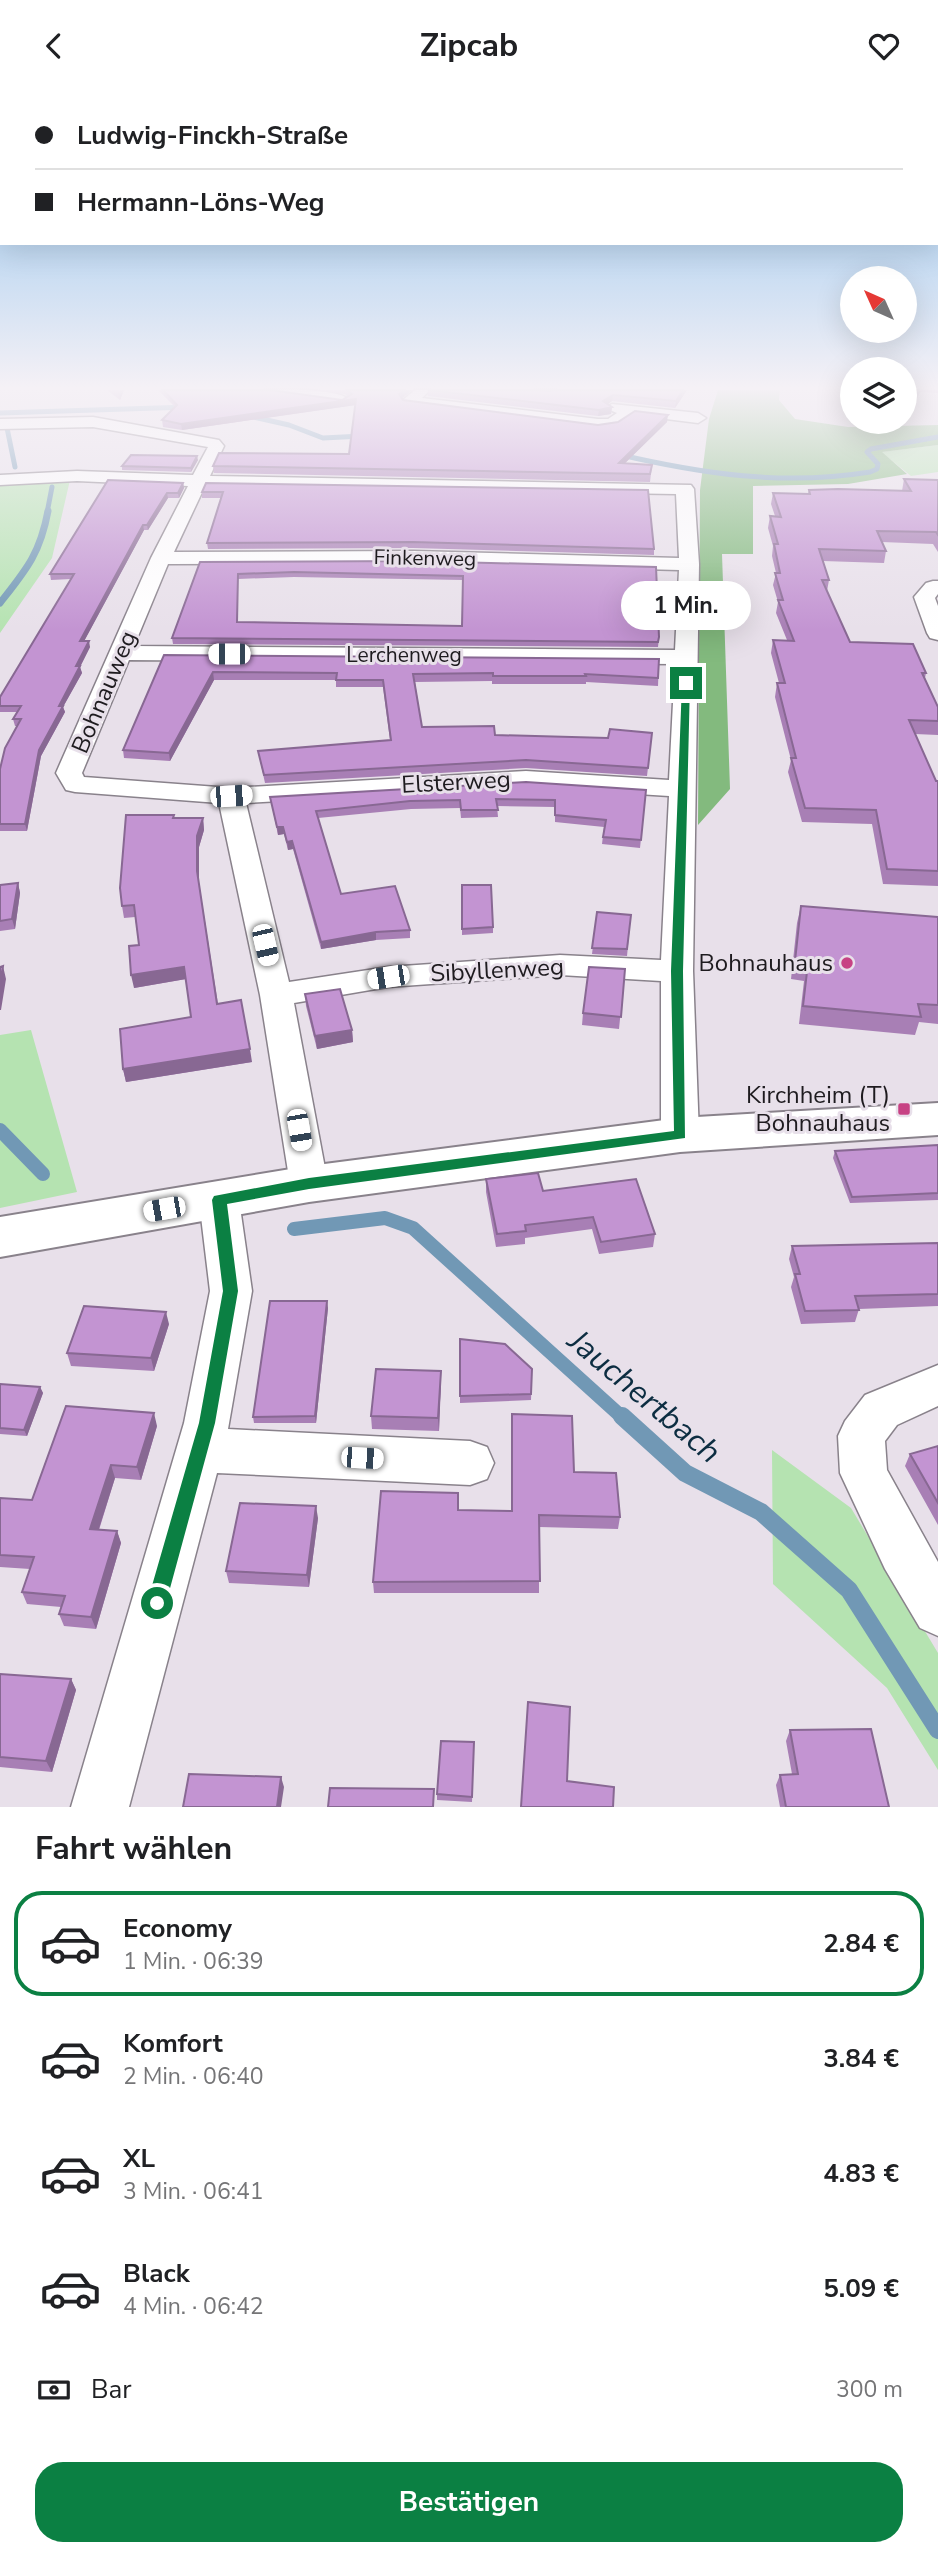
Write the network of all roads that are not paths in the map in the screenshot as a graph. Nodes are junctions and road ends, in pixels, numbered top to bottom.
1 (204, 470) edge
2 (0, 480) edge
3 (197, 481) junction
4 (161, 558) junction
5 (689, 564) junction
6 (938, 587) edge
7 (938, 633) edge
8 (121, 653) junction
9 (687, 657) junction
10 (682, 789) junction
11 (231, 796) junction
12 (677, 971) junction
13 (276, 995) junction
14 (938, 1119) edge
15 (680, 1135) junction
16 (309, 1184) junction
17 (219, 1200) junction
18 (0, 1237) edge
19 (938, 1385) edge
20 (199, 1450) junction
21 (470, 1463) dead end
22 (938, 1610) edge
23 (100, 1807) edge

1 - 3 street, Bohnauweg
2 - 3 street
3 - 4 street, Bohnauweg
3 - 5 street
4 - 5 street, Finkenweg
4 - 8 street, Bohnauweg
5 - 9 street
6 - 7 street
8 - 9 street, Lerchenweg
8 - 11 street, Bohnauweg
9 - 10 street
10 - 11 street, Elsterweg
10 - 12 street
11 - 13 street
12 - 13 street, Sibyllenweg
12 - 15 street
13 - 16 street
14 - 15 street
15 - 16 street
16 - 17 street
17 - 18 street
17 - 20 street
19 - 22 street
20 - 21 street
20 - 23 street

